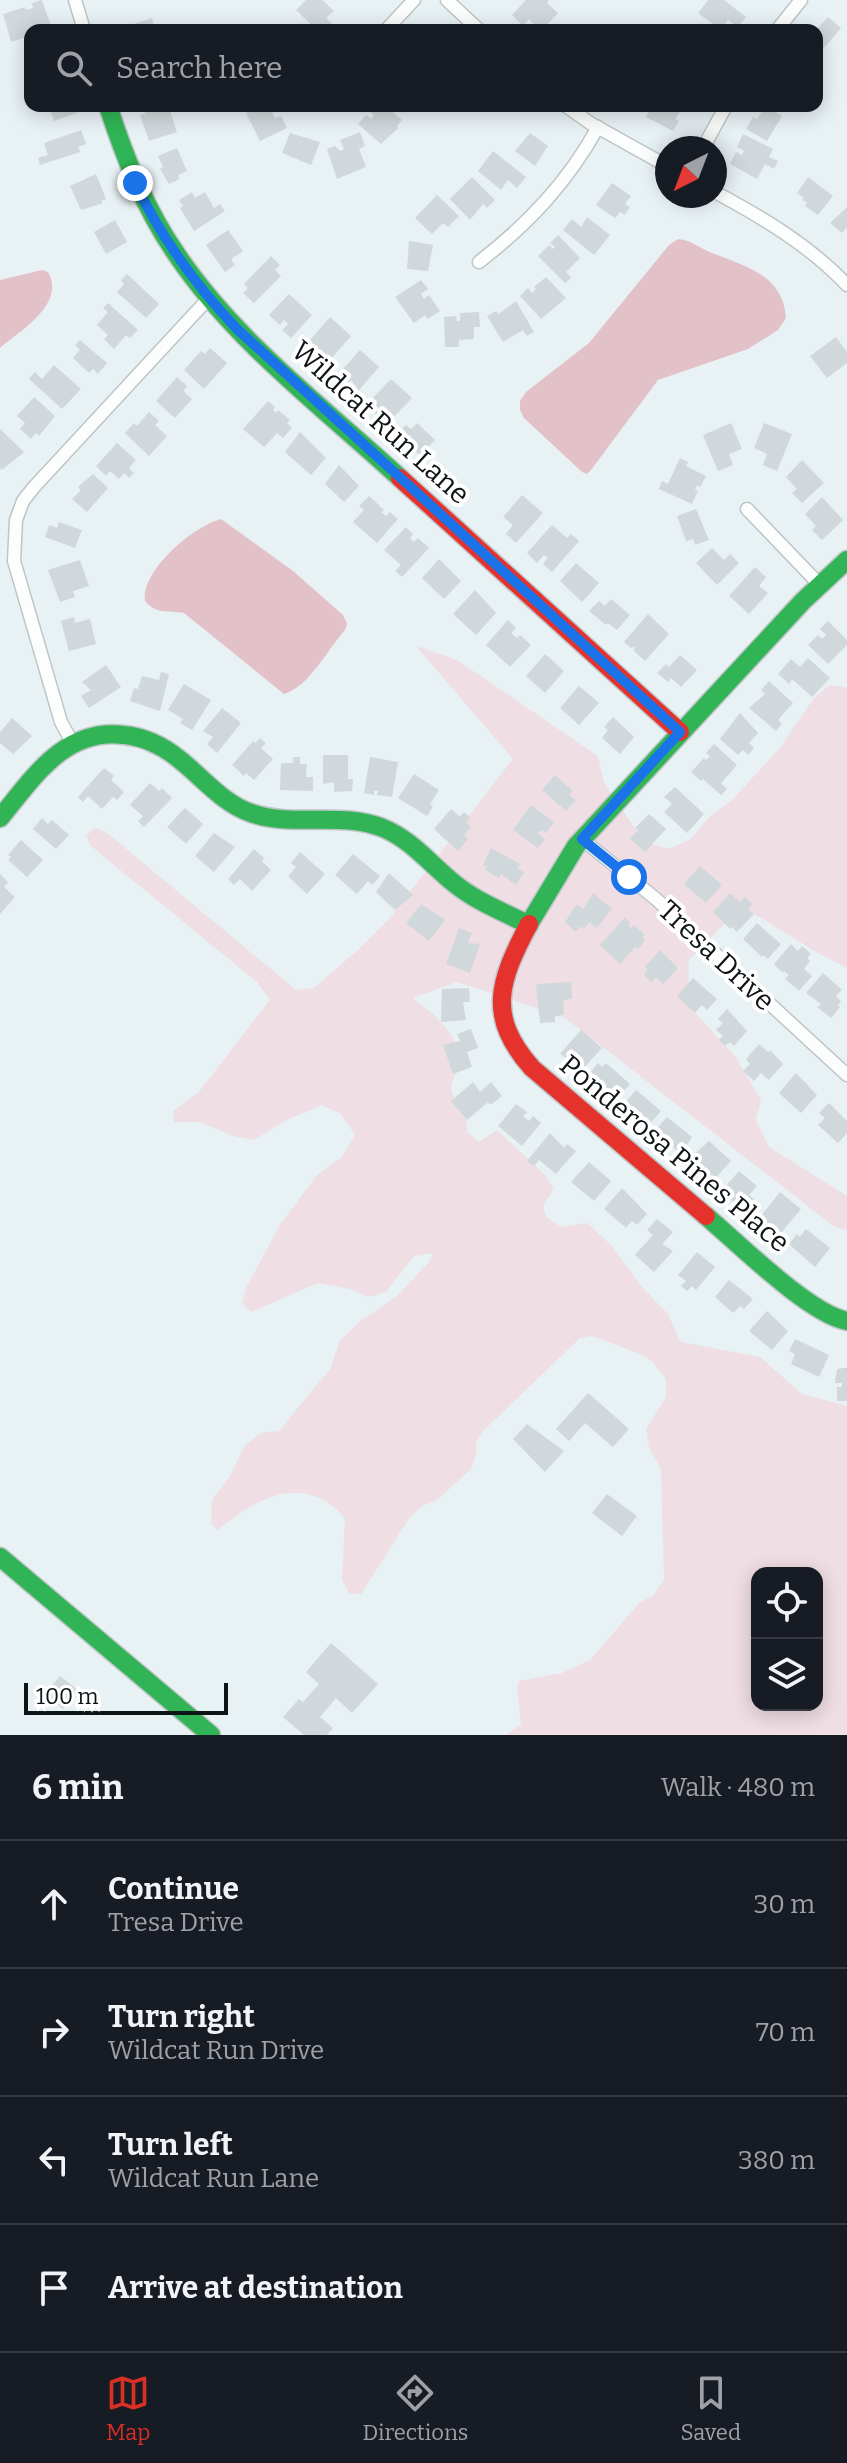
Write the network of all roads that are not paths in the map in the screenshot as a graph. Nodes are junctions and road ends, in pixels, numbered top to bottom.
1 (75, 0) edge
2 (414, 0) edge
3 (447, 0) edge
4 (801, 0) edge
5 (82, 24) edge
6 (392, 24) edge
7 (473, 24) edge
8 (782, 24) edge
9 (110, 112) edge
10 (575, 112) edge
11 (723, 112) edge
12 (598, 127) junction
13 (710, 136) edge
14 (655, 159) edge
15 (727, 199) edge
16 (479, 262) dead end
17 (847, 285) edge
18 (208, 299) junction
19 (747, 509) dead end
20 (847, 560) edge
21 (819, 584) junction
22 (680, 732) junction
23 (72, 742) junction
24 (0, 818) edge
25 (582, 839) junction
26 (529, 925) junction
27 (847, 1075) edge
28 (847, 1321) edge
29 (0, 1557) edge
30 (211, 1735) edge

1 - 5 street
2 - 6 street
3 - 7 street
4 - 8 street
9 - 18 street, Wildcat Run Lane
10 - 12 street
11 - 13 street
12 - 14 street
12 - 16 street
15 - 17 street
18 - 22 street, Wildcat Run Lane
18 - 23 street
19 - 21 street
20 - 21 street
21 - 22 street
22 - 25 street
23 - 24 street
23 - 26 street
25 - 26 street
25 - 27 street, Tresa Drive
26 - 28 street, Ponderosa Pines Place
29 - 30 street

